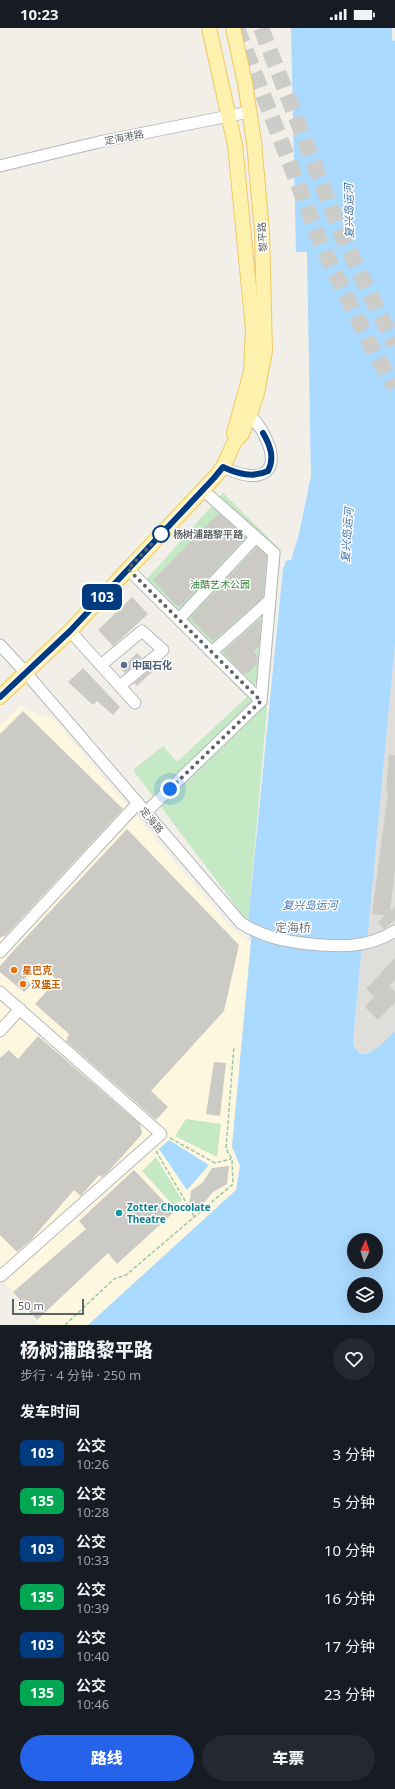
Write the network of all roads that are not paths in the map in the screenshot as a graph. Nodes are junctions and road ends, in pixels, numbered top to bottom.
1 (209, 28) edge
2 (233, 28) edge
3 (249, 112) junction
4 (229, 116) junction
5 (0, 166) edge
6 (245, 412) junction
7 (223, 467) junction
8 (203, 490) junction
9 (256, 537) junction
10 (128, 569) junction
11 (270, 600) junction
12 (179, 619) junction
13 (70, 631) junction
14 (0, 645) edge
15 (212, 652) junction
16 (101, 665) junction
17 (26, 673) junction
18 (120, 686) junction
19 (0, 698) edge
20 (261, 701) junction
21 (134, 703) dead end
22 (138, 803) junction
23 (146, 812) junction
24 (395, 931) edge
25 (0, 952) edge
26 (0, 992) edge
27 (20, 1009) junction
28 (0, 1031) edge
29 (0, 1274) edge

1 - 4 main road, 黎平路
2 - 3 main road, 黎平路
3 - 4 street, 定海港路
3 - 6 main road, 黎平路
4 - 5 street, 定海港路
4 - 6 main road, 黎平路
6 - 7 main road, 黎平路
6 - 7 street
7 - 8 main road, 黎平路
8 - 9 street
8 - 10 main road, 黎平路
9 - 11 street
9 - 12 street
10 - 12 street
10 - 13 main road, 黎平路
11 - 15 street
11 - 20 street
12 - 15 street
13 - 16 street
13 - 17 main road, 黎平路
14 - 17 street, 定海路
15 - 20 street
16 - 18 street
16 - 18 street
17 - 19 main road, 黎平路
17 - 22 street, 定海路
18 - 21 street
20 - 23 street
22 - 23 street, 定海路
22 - 25 street
23 - 24 street, 定海路
26 - 27 street
27 - 28 street
27 - 29 street

